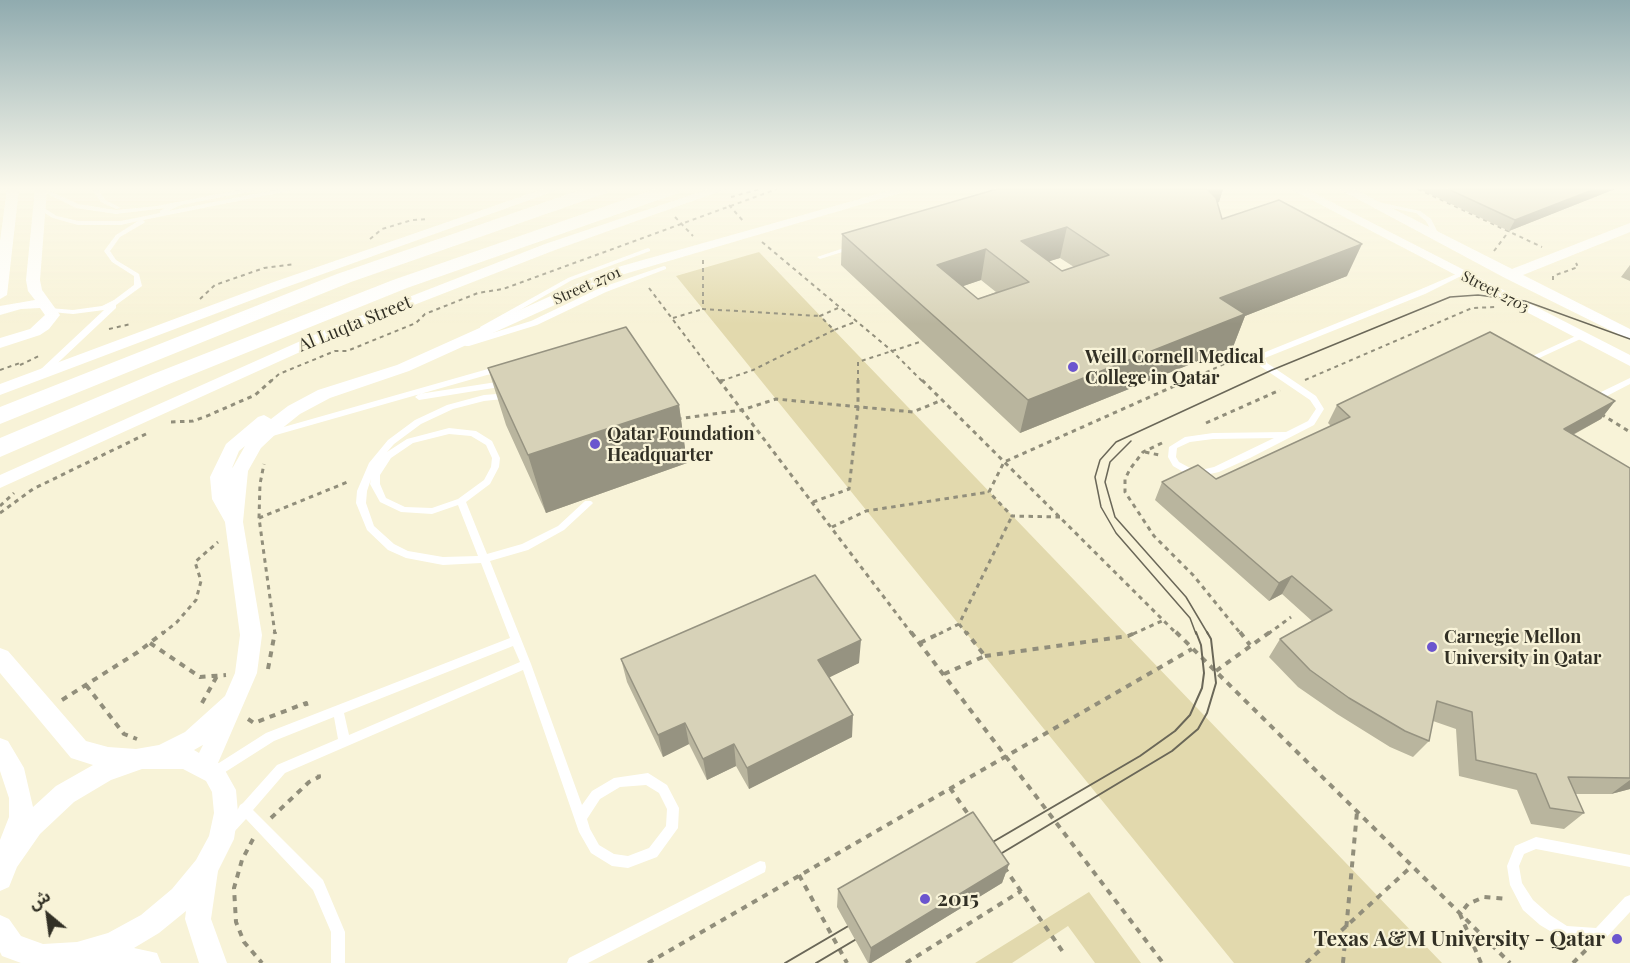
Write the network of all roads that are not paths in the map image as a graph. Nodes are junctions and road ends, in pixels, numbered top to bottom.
1 (7, 234) edge
2 (38, 234) edge
3 (122, 234) edge
4 (425, 234) edge
5 (471, 234) edge
6 (543, 234) edge
7 (588, 234) edge
8 (747, 234) edge
9 (1384, 234) edge
10 (1434, 234) edge
11 (1613, 234) edge
12 (864, 244) edge
13 (648, 250) dead end
14 (820, 257) dead end
15 (664, 268) dead end
16 (1461, 274) junction
17 (1510, 275) junction
18 (0, 295) edge
19 (117, 302) junction
20 (50, 308) junction
21 (0, 311) edge
22 (1630, 335) edge
23 (1583, 336) junction
24 (190, 338) junction
25 (0, 343) edge
26 (446, 349) junction
27 (1630, 361) edge
28 (505, 368) edge
29 (1545, 370) edge
30 (39, 375) junction
31 (1630, 381) edge
32 (511, 383) edge
33 (0, 390) edge
34 (1584, 392) edge
35 (518, 395) edge
36 (0, 401) edge
37 (105, 403) junction
38 (0, 417) edge
39 (113, 431) junction
40 (1287, 435) junction
41 (265, 439) junction
42 (0, 448) edge
43 (0, 459) edge
44 (371, 475) junction
45 (0, 482) edge
46 (0, 489) edge
47 (461, 501) junction
48 (588, 503) dead end
49 (235, 529) junction
50 (484, 559) junction
51 (517, 640) junction
52 (0, 657) edge
53 (526, 664) junction
54 (250, 688) junction
55 (338, 710) junction
56 (344, 740) junction
57 (0, 749) edge
58 (148, 751) junction
59 (210, 770) junction
60 (244, 809) junction
61 (581, 817) junction
62 (221, 839) junction
63 (1630, 861) edge
64 (760, 867) dead end
65 (3, 869) edge
66 (205, 869) junction
67 (1630, 902) edge
68 (0, 928) edge
69 (77, 956) junction
70 (34, 960) edge
71 (147, 963) edge
72 (213, 963) edge
73 (338, 963) edge
74 (574, 963) edge

1 - 18 street
2 - 20 street
3 - 19 lane
4 - 30 street
5 - 24 main road
6 - 37 main road, Al Luqta Street
7 - 39 street, Al Luqta Street
8 - 26 street, Street 2701
9 - 16 street, Street 2703
10 - 17 street, Street 2703
11 - 17 street
12 - 14 lane
13 - 26 lane
15 - 26 lane
16 - 23 street, Street 2703
16 - 40 lane
17 - 22 street, Street 2703
19 - 20 lane
19 - 30 lane
20 - 21 street
20 - 25 street
23 - 27 street, Street 2703
23 - 29 lane
24 - 36 main road
24 - 38 main road
26 - 41 street, Street 2701
26 - 49 street, Street 2701
28 - 41 lane
30 - 33 street
31 - 34 lane
32 - 41 lane
35 - 44 lane
37 - 42 main road, Al Luqta Street
37 - 43 main road
39 - 45 street, Al Luqta Street
39 - 46 street
40 - 40 lane
41 - 49 street, Street 2701
44 - 47 lane
44 - 47 lane
44 - 50 lane
47 - 50 lane
48 - 50 lane
49 - 54 street, Street 2701
50 - 51 lane
51 - 53 lane
51 - 55 lane
52 - 58 street
53 - 56 lane
53 - 61 lane
54 - 58 street
54 - 59 street, Street 2701
55 - 56 lane
55 - 59 lane
56 - 60 lane
57 - 65 street
58 - 59 street
58 - 65 street
59 - 62 street
60 - 62 lane
60 - 73 lane
61 - 61 lane
62 - 66 street
63 - 67 lane
64 - 74 lane
66 - 69 street
66 - 72 street
68 - 70 street
69 - 70 street
69 - 71 street

